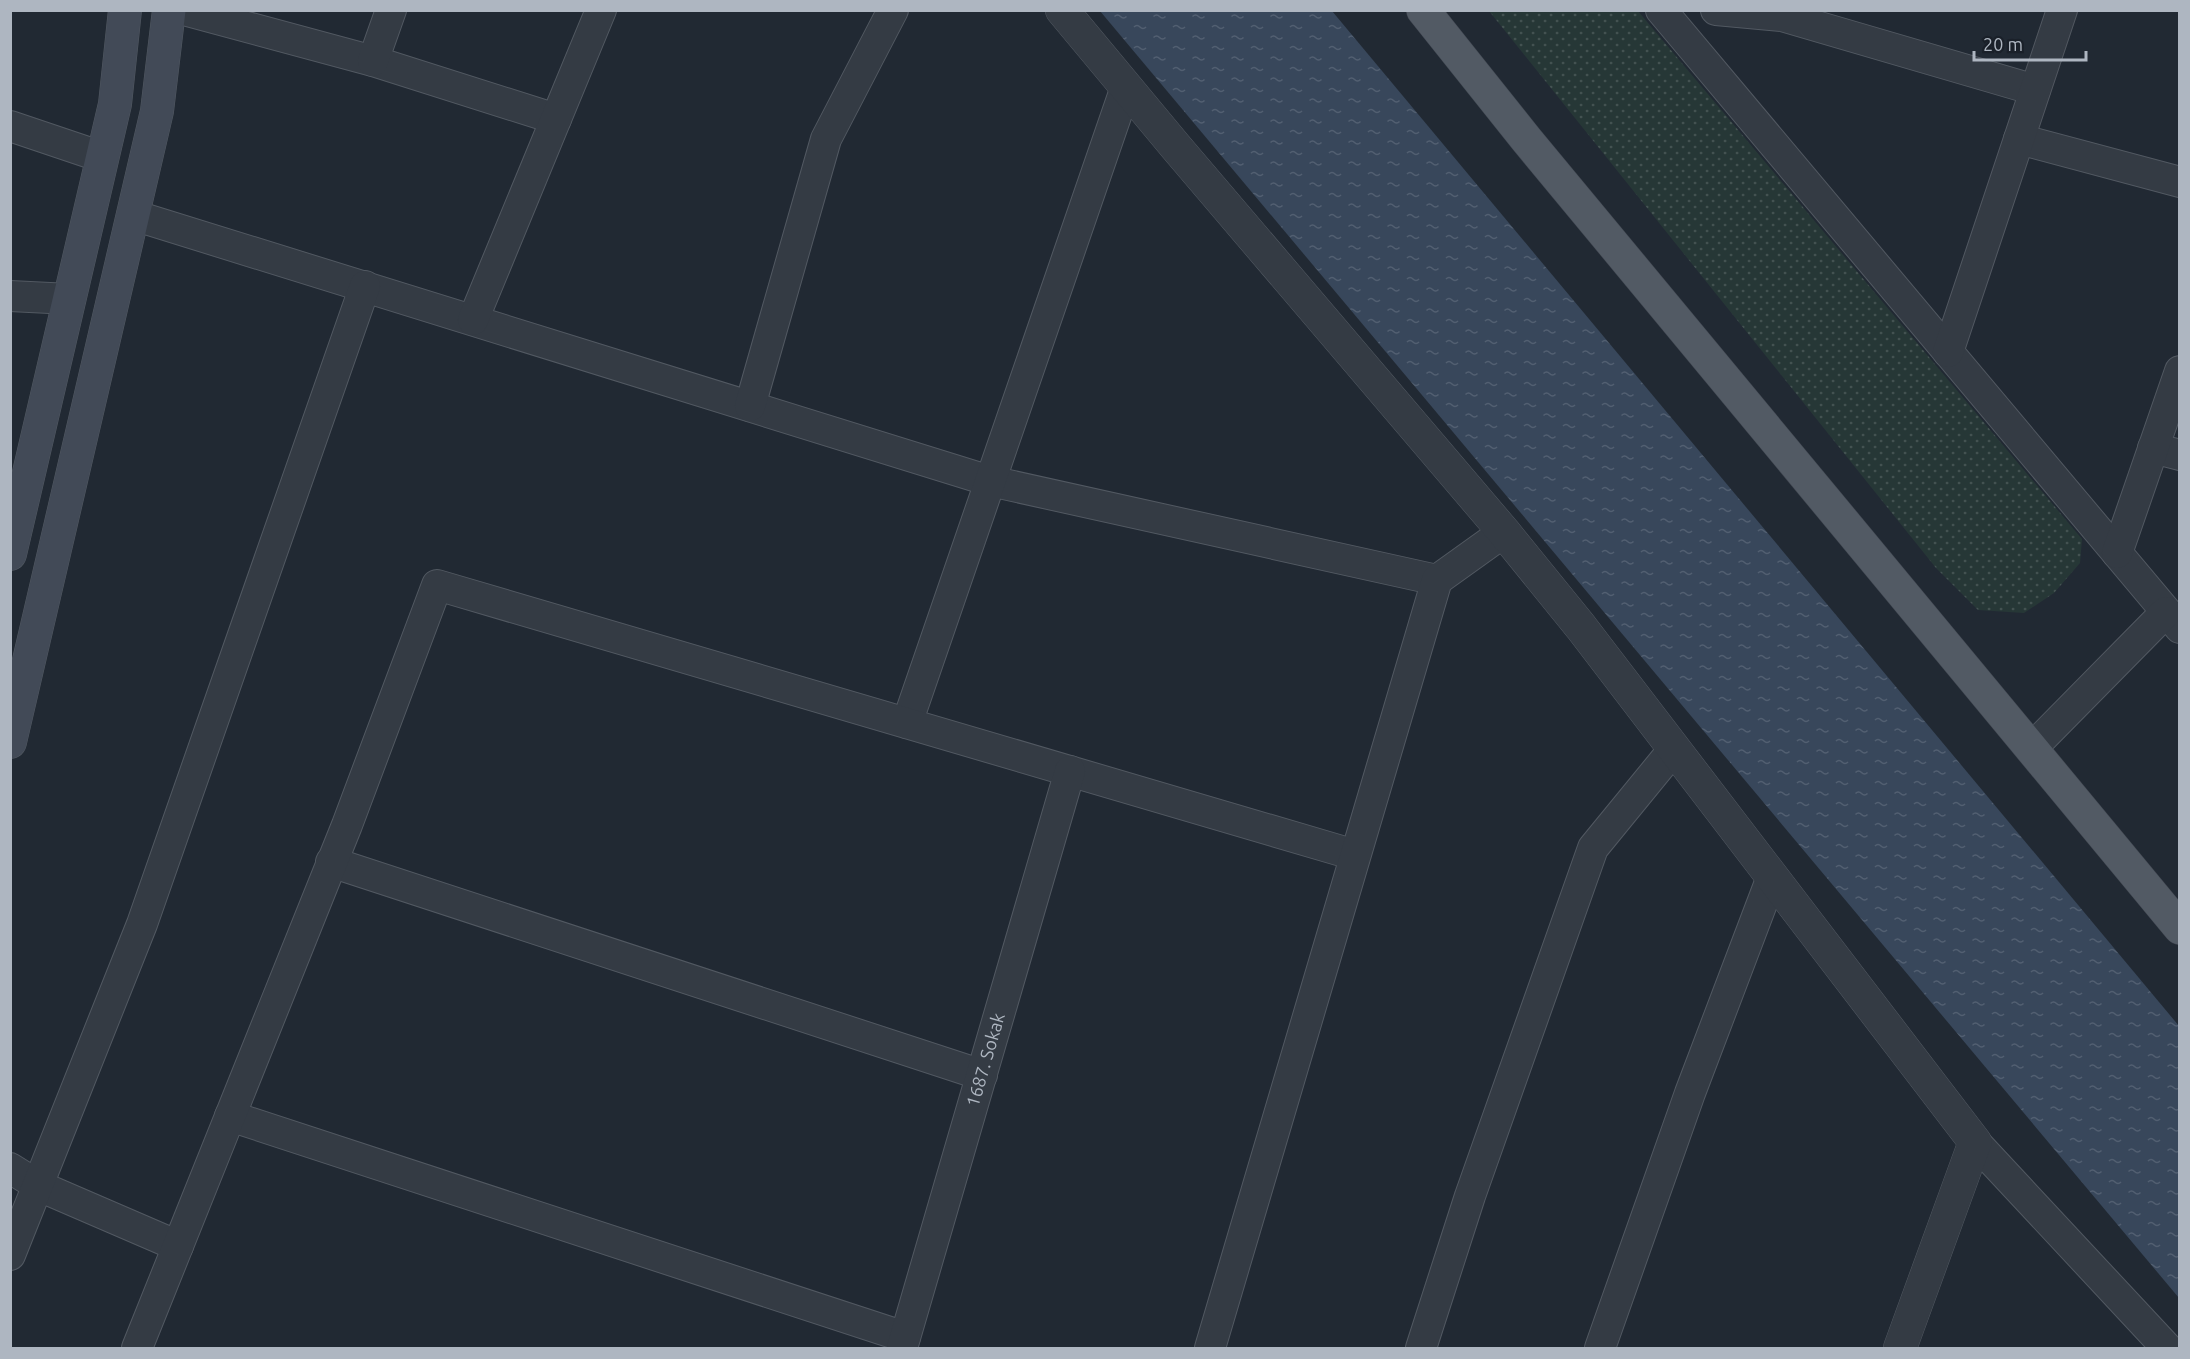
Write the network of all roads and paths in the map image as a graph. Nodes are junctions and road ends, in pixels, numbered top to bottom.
1 (125, 10) edge
2 (169, 10) edge
3 (184, 10) edge
4 (391, 10) edge
5 (601, 10) edge
6 (893, 10) edge
7 (1062, 10) edge
8 (1423, 10) edge
9 (1661, 10) edge
10 (1716, 10) edge
11 (2062, 10) edge
12 (373, 61) junction
13 (1126, 87) junction
14 (2035, 90) junction
15 (556, 119) junction
16 (10, 126) edge
17 (2019, 139) junction
18 (102, 158) junction
19 (2180, 182) edge
20 (133, 215) junction
21 (365, 286) junction
22 (10, 296) edge
23 (70, 299) junction
24 (472, 320) junction
25 (1948, 352) junction
26 (2180, 371) edge
27 (750, 406) junction
28 (2166, 451) edge
29 (990, 481) junction
30 (16, 505) edge
31 (1504, 532) junction
32 (2117, 553) junction
33 (10, 554) edge
34 (1437, 580) junction
35 (2173, 620) edge
36 (907, 723) junction
37 (10, 742) edge
38 (1674, 748) junction
39 (2031, 748) junction
40 (1070, 771) junction
41 (1356, 855) junction
42 (331, 862) junction
43 (1772, 877) junction
44 (2180, 928) edge
45 (982, 1075) junction
46 (230, 1116) junction
47 (1975, 1142) junction
48 (10, 1168) edge
49 (39, 1186) junction
50 (178, 1246) junction
51 (10, 1255) edge
52 (904, 1343) edge
53 (137, 1348) edge
54 (1210, 1348) edge
55 (1421, 1348) edge
56 (1600, 1348) edge
57 (1899, 1348) edge
58 (2167, 1348) edge

1 - 18 main road
2 - 20 main road
3 - 12 street
4 - 12 street
5 - 15 street
6 - 27 street
7 - 13 street
8 - 39 main road
9 - 25 street
10 - 14 street
11 - 14 street
12 - 15 street
13 - 29 street
13 - 31 street
14 - 17 street
15 - 24 street
16 - 18 street
17 - 19 street
17 - 25 street
18 - 23 main road
20 - 21 street
20 - 37 main road
21 - 24 street
21 - 49 street
22 - 23 street
23 - 30 main road
24 - 27 street
25 - 32 street
26 - 28 street
27 - 29 street
28 - 32 street
29 - 34 street
29 - 36 street
30 - 33 main road
31 - 34 street
31 - 38 street
32 - 35 street
34 - 41 street
35 - 39 street
36 - 40 street
36 - 42 street
38 - 43 street
38 - 55 street
39 - 44 main road
40 - 41 street
40 - 45 street, 1687. Sokak
41 - 54 street
42 - 45 street
42 - 46 street
43 - 47 street
43 - 56 street
45 - 52 street, 1687. Sokak
46 - 50 street
46 - 52 street
47 - 57 street
47 - 58 street
48 - 49 street
49 - 50 street
49 - 51 street
50 - 53 street

